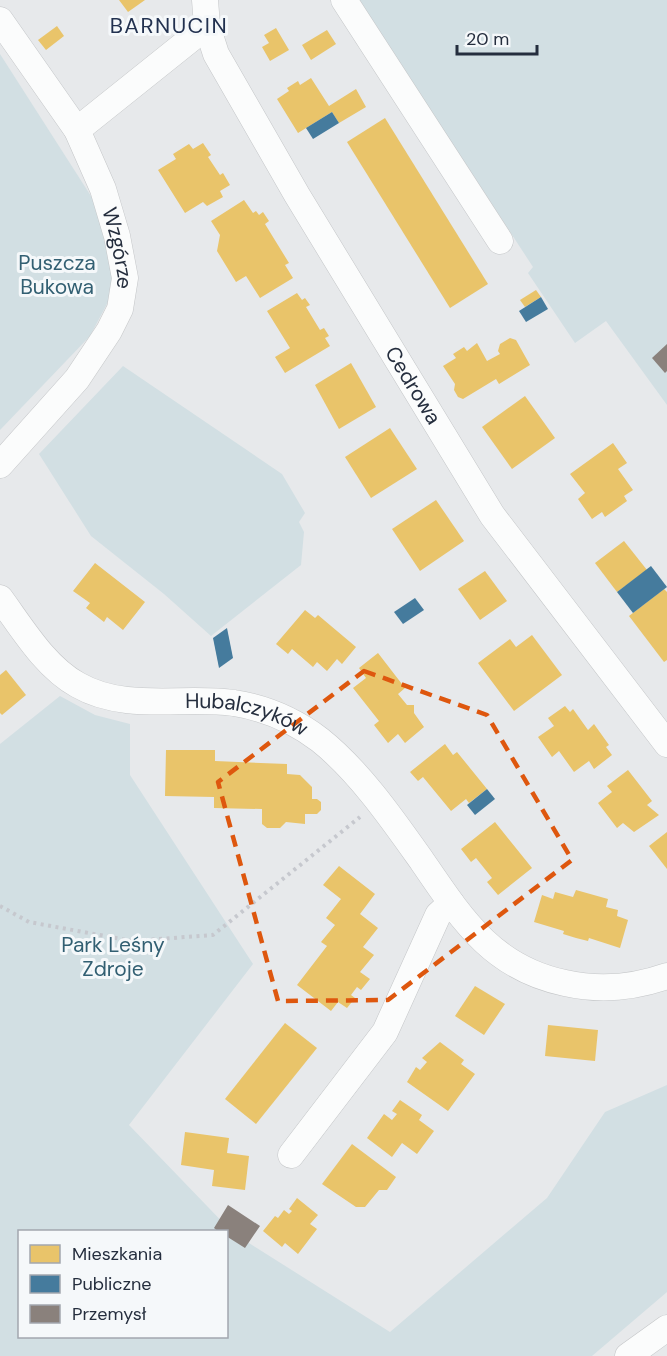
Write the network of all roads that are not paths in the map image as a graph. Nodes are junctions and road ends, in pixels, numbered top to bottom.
1 (205, 0) edge
2 (344, 0) edge
3 (0, 20) edge
4 (207, 26) junction
5 (77, 130) junction
6 (500, 241) dead end
7 (0, 465) edge
8 (0, 598) edge
9 (667, 744) edge
10 (450, 903) junction
11 (667, 976) edge
12 (291, 1155) dead end
13 (667, 1328) edge
14 (628, 1356) edge

1 - 4 street, Cedrowa
2 - 6 street
3 - 5 street, Wzgórze
4 - 5 street
4 - 9 street, Cedrowa
5 - 7 street, Wzgórze
8 - 10 street, Hubalczyków
10 - 11 street, Hubalczyków
10 - 12 street
13 - 14 street

